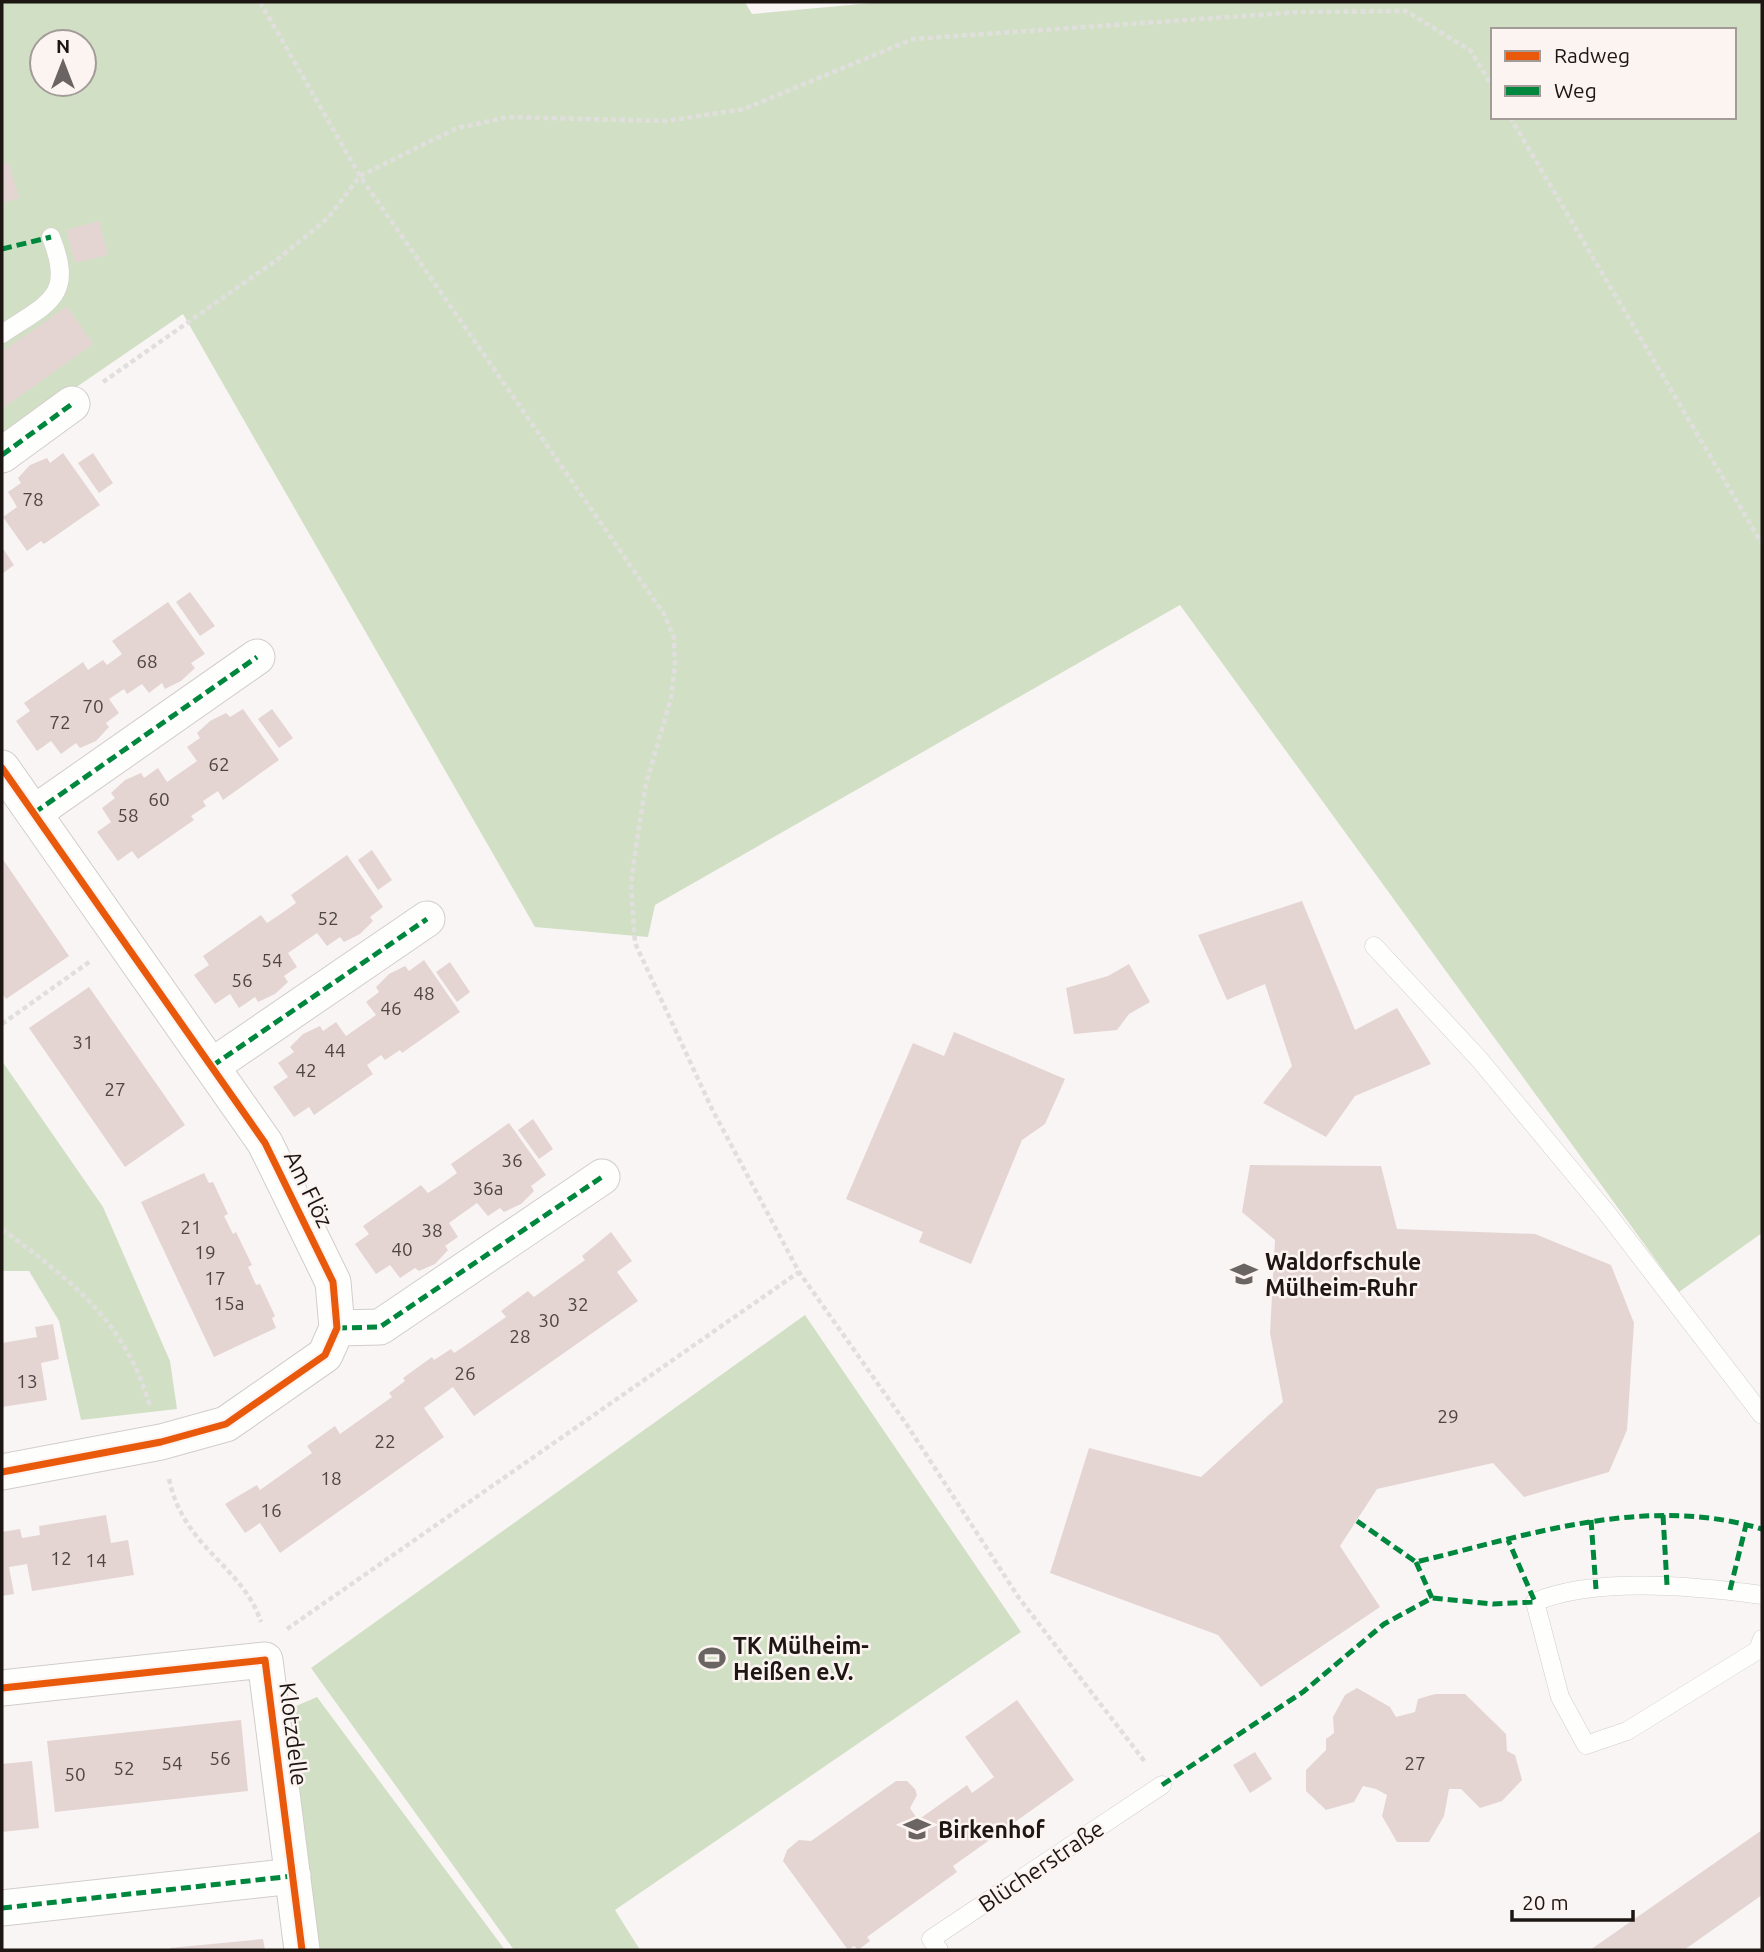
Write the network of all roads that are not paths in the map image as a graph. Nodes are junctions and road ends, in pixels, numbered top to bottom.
1 (51, 237) dead end
2 (2, 334) edge
3 (72, 404) road end
4 (2, 455) edge
5 (257, 657) dead end
6 (2, 768) edge
7 (34, 813) junction
8 (426, 919) dead end
9 (1374, 946) dead end
10 (212, 1066) junction
11 (602, 1177) dead end
12 (337, 1328) junction
13 (1762, 1415) edge
14 (2, 1472) edge
15 (1762, 1595) edge
16 (1762, 1639) edge
17 (2, 1688) edge
18 (1162, 1785) road end
19 (293, 1876) junction
20 (2, 1908) edge
21 (302, 1950) edge
22 (939, 1950) edge

1 - 2 lane
3 - 4 street
5 - 7 street
6 - 7 street, Am Flöz
7 - 10 street, Am Flöz
8 - 10 street
9 - 13 lane
10 - 12 street, Am Flöz
11 - 12 street
12 - 14 street
15 - 16 lane
17 - 19 street, Klotzdelle
18 - 22 lane, Blücherstraße
19 - 20 street
19 - 21 street, Klotzdelle

